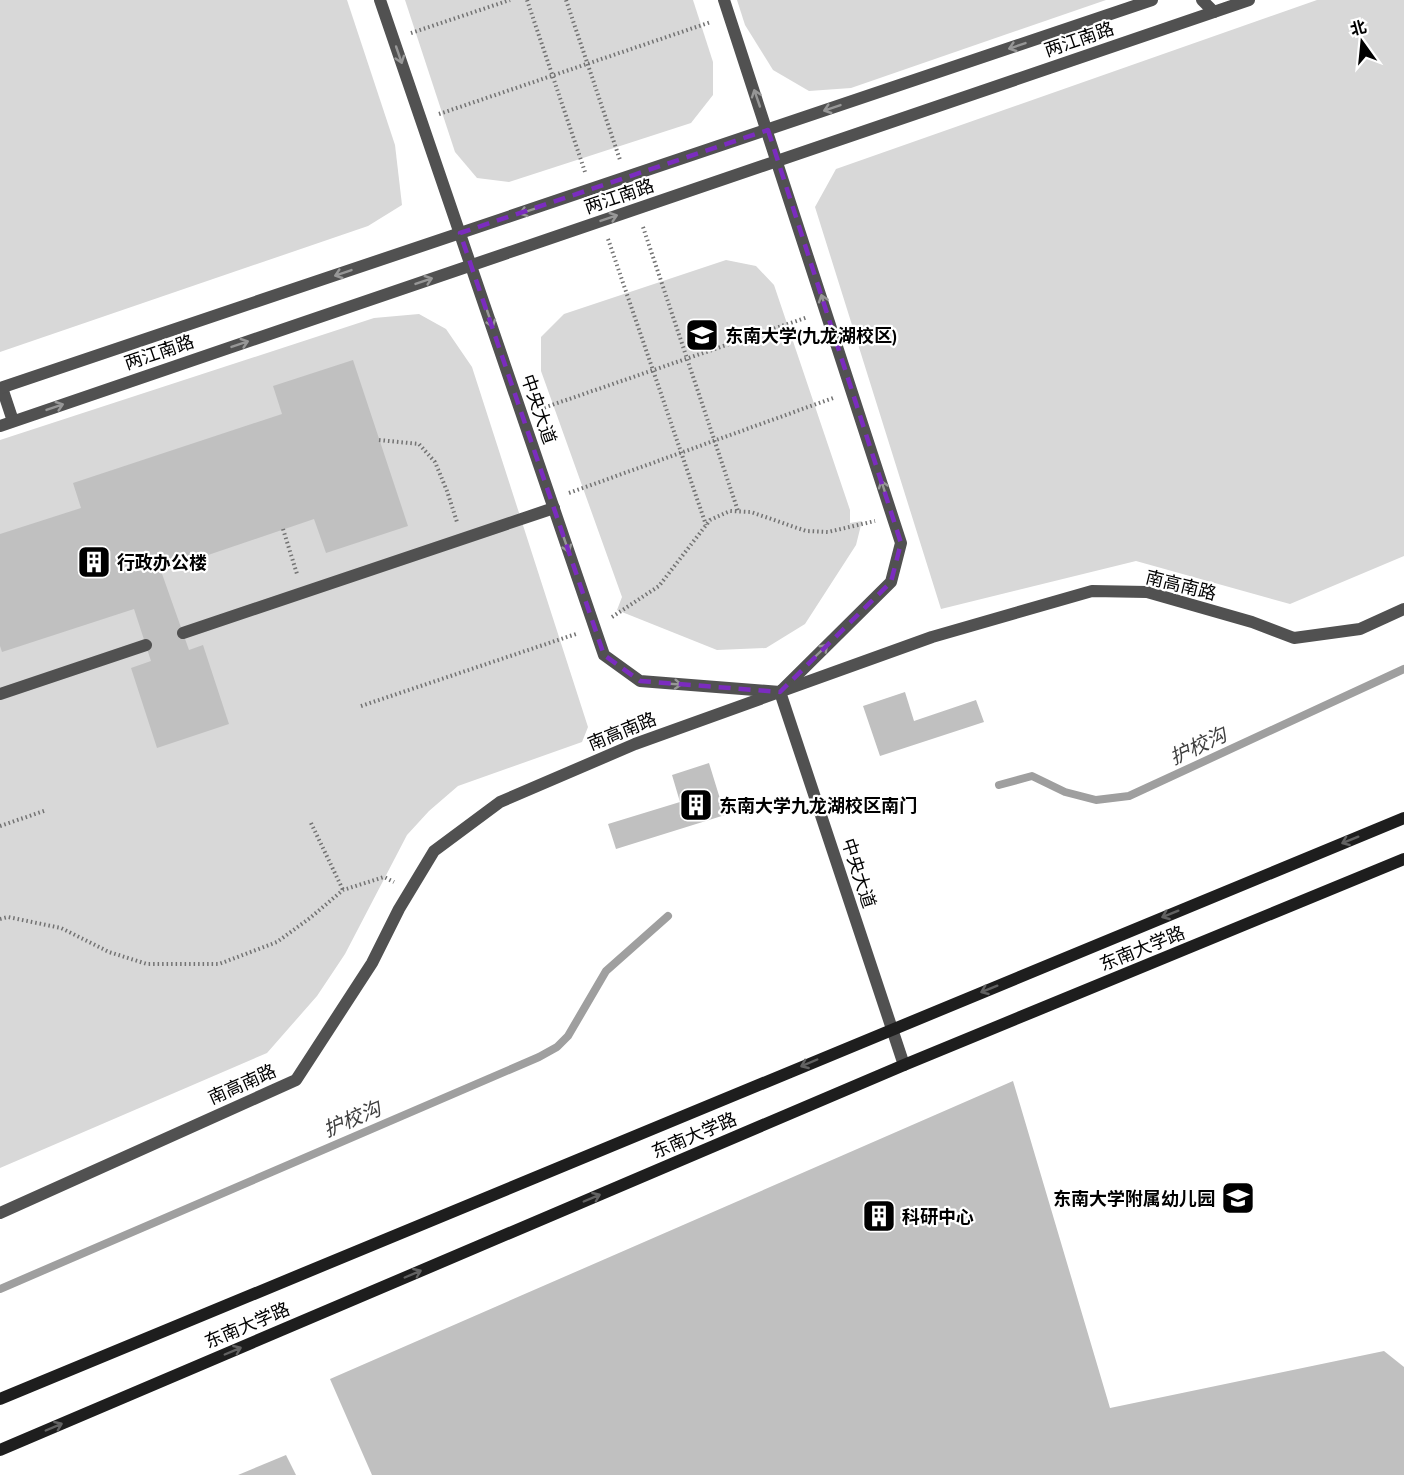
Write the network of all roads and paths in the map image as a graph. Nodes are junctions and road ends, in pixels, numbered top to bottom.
1 (380, 0) edge
2 (510, 0) edge
3 (527, 0) edge
4 (566, 0) edge
5 (724, 0) edge
6 (1152, 0) edge
7 (1202, 0) edge
8 (1249, 0) edge
9 (1214, 12) junction
10 (729, 16) junction
11 (394, 39) junction
12 (587, 64) junction
13 (553, 75) junction
14 (421, 120) junction
15 (768, 130) junction
16 (778, 161) junction
17 (626, 178) junction
18 (591, 190) junction
19 (636, 209) junction
20 (602, 220) junction
21 (460, 233) junction
22 (471, 265) junction
23 (826, 311) junction
24 (687, 359) junction
25 (653, 371) junction
26 (1, 388) edge
27 (853, 392) junction
28 (523, 416) junction
29 (13, 421) junction
30 (0, 426) edge
31 (379, 440) dead end
32 (714, 441) junction
33 (681, 452) junction
34 (553, 504) junction
35 (738, 511) junction
36 (893, 517) junction
37 (706, 525) junction
38 (282, 530) dead end
39 (462, 539) junction
40 (303, 592) junction
41 (1404, 609) edge
42 (595, 628) junction
43 (183, 633) dead end
44 (146, 645) dead end
45 (780, 692) junction
46 (0, 694) edge
47 (361, 706) dead end
48 (44, 811) dead end
49 (1404, 818) edge
50 (311, 823) dead end
51 (0, 826) edge
52 (1404, 859) edge
53 (343, 890) junction
54 (411, 890) junction
55 (0, 919) edge
56 (892, 1029) junction
57 (904, 1065) junction
58 (0, 1213) edge
59 (0, 1399) edge
60 (0, 1450) edge

1 - 11 street, 中央大道
2 - 11 path
3 - 13 path
4 - 12 path
5 - 10 street
6 -> 15 street, 两江南路
7 - 9 street
8 - 9 street, 两江南路
9 - 16 street, 两江南路
10 - 12 path
15 -> 10 street
11 -> 14 street, 中央大道
12 - 13 path
12 - 17 path
13 - 14 path
13 - 18 path
14 - 21 street, 中央大道
15 - 16 street
15 - 17 street, 两江南路
16 - 19 street, 两江南路
23 -> 16 street
17 - 18 street, 两江南路
18 -> 21 street, 两江南路
20 -> 19 street, 两江南路
19 - 24 path
20 - 22 street, 两江南路
20 - 25 path
21 - 22 street, 中央大道
21 -> 26 street, 两江南路
22 -> 28 street, 中央大道
29 -> 22 street, 两江南路
23 - 24 path
23 - 27 street
24 - 25 path
24 - 32 path
25 - 28 path
25 - 33 path
26 - 29 street
27 - 32 path
36 -> 27 street
28 - 34 street, 中央大道
29 - 30 street, 两江南路
31 - 39 path
32 - 33 path
32 - 35 path
33 - 34 path
33 - 37 path
34 - 39 street
34 -> 42 street, 中央大道
35 - 36 path
35 - 37 path
45 -> 36 street
37 - 42 path
38 - 40 path
39 - 40 street
40 - 43 street
41 - 45 street, 南高南路
42 -> 45 street, 中央大道
42 - 47 path
44 - 46 street
45 - 54 street, 南高南路
45 - 56 street, 中央大道
48 - 51 path
49 -> 56 main road, 东南大学路
50 - 53 path
52 - 57 main road, 东南大学路
53 - 54 path
53 - 55 path
54 - 58 street, 南高南路
56 - 57 street, 中央大道
56 -> 59 main road, 东南大学路
60 -> 57 main road, 东南大学路

